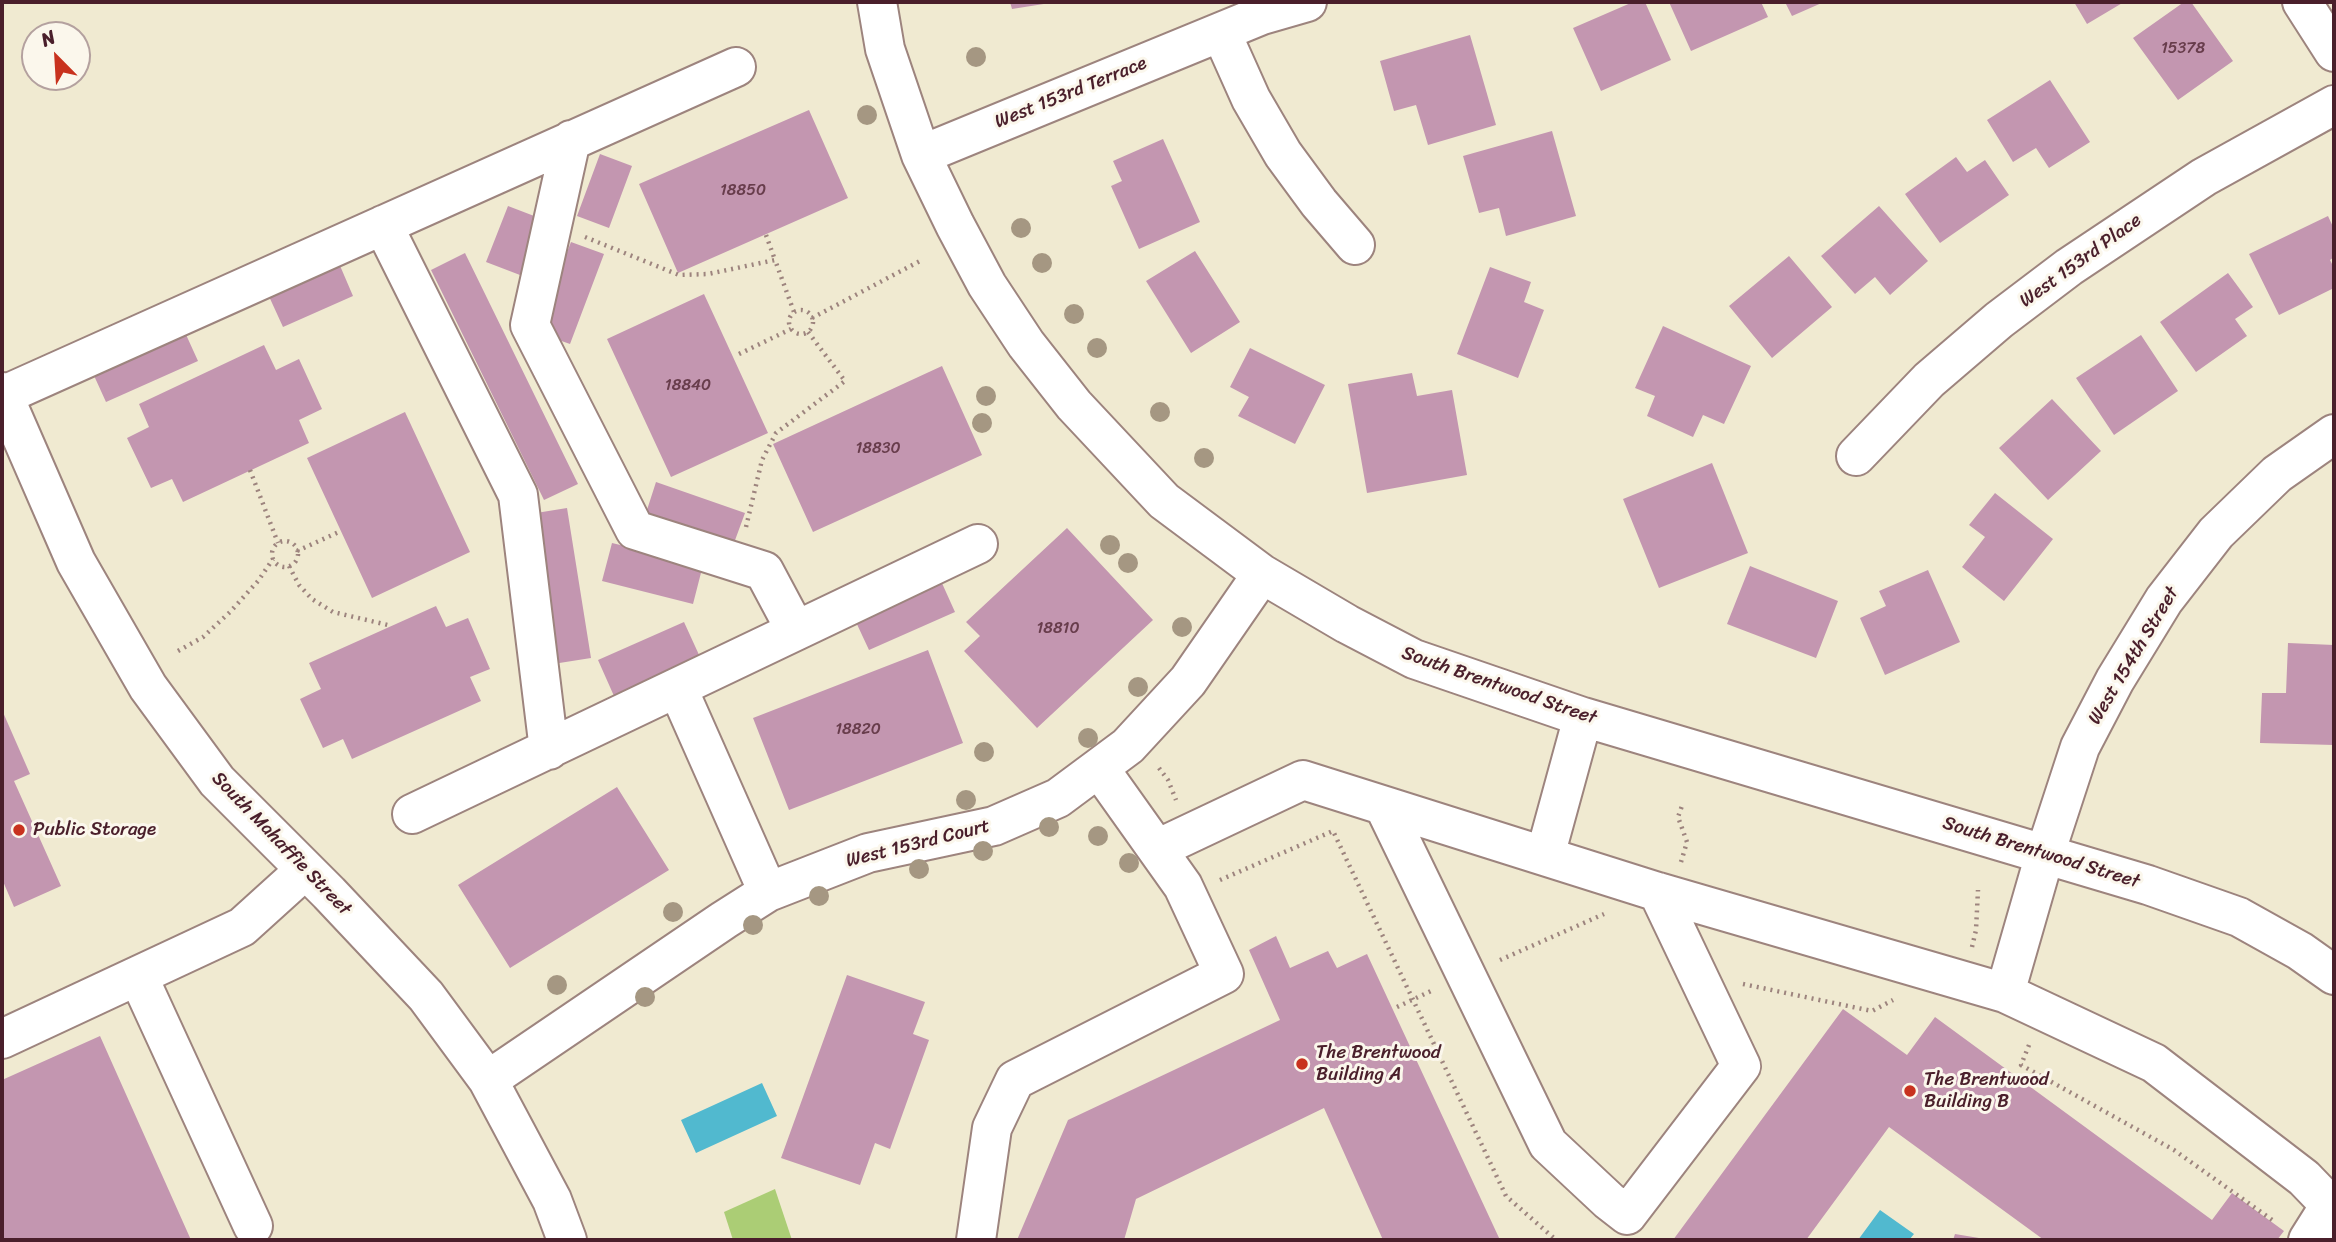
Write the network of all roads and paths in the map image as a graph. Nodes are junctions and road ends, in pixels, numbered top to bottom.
1 (877, 2) edge
2 (1307, 2) edge
3 (2301, 2) edge
4 (1221, 32) junction
5 (2334, 52) edge
6 (736, 67) dead end
7 (2334, 105) edge
8 (570, 140) junction
9 (921, 155) junction
10 (553, 223) junction
11 (383, 225) junction
12 (766, 235) dead end
13 (1355, 245) dead end
14 (775, 260) junction
15 (920, 261) dead end
16 (794, 312) junction
17 (812, 318) junction
18 (790, 329) junction
19 (808, 332) junction
20 (739, 354) dead end
21 (2, 394) edge
22 (2334, 434) edge
23 (1856, 456) dead end
24 (250, 470) dead end
25 (341, 531) dead end
26 (278, 543) junction
27 (978, 544) dead end
28 (297, 551) junction
29 (273, 559) junction
30 (739, 562) junction
31 (289, 566) junction
32 (1262, 574) junction
33 (392, 626) dead end
34 (796, 631) junction
35 (178, 651) dead end
36 (678, 689) junction
37 (1583, 717) junction
38 (1136, 737) junction
39 (549, 750) junction
40 (1096, 769) junction
41 (1384, 806) junction
42 (412, 814) dead end
43 (1173, 841) junction
44 (2045, 854) junction
45 (1545, 856) junction
46 (305, 870) junction
47 (768, 892) junction
48 (1658, 892) junction
49 (1605, 913) dead end
50 (1467, 975) junction
51 (2334, 975) edge
52 (138, 976) junction
53 (1741, 983) dead end
54 (2005, 993) junction
55 (1895, 999) dead end
56 (1413, 1000) junction
57 (1397, 1007) dead end
58 (2, 1039) edge
59 (2030, 1042) dead end
60 (488, 1080) junction
61 (253, 1226) dead end
62 (2293, 1233) edge
63 (567, 1240) edge
64 (976, 1240) edge
65 (1555, 1240) edge

1 - 9 street, South Brentwood Street
2 - 4 street, West 153rd Terrace
3 - 5 street
4 - 9 street, West 153rd Terrace
4 - 13 street
6 - 8 street
7 - 23 street, West 153rd Place
8 - 10 street
8 - 11 street
9 - 32 street, South Brentwood Street
10 - 14 path
10 - 30 street
11 - 21 street
11 - 39 street
12 - 14 path
14 - 16 path
15 - 17 path
16 - 17 path
16 - 18 path
17 - 19 path
18 - 19 path
18 - 20 path
19 - 30 path
21 - 46 street, South Mahaffie Street
22 - 44 street, West 154th Street
24 - 26 path
25 - 28 path
26 - 28 path
26 - 29 path
27 - 34 street
28 - 31 path
29 - 31 path
29 - 35 path
30 - 34 street
31 - 33 path
32 - 37 street, South Brentwood Street
32 - 38 street, West 153rd Court
34 - 36 street
36 - 39 street
36 - 47 street
37 - 44 street, South Brentwood Street
37 - 45 street
38 - 40 street, West 153rd Court
38 - 43 path
39 - 42 street
40 - 43 street
40 - 47 street, West 153rd Court
41 - 43 street
41 - 45 street
41 - 50 street
43 - 56 path
43 - 64 street
44 - 51 street, South Brentwood Street
44 - 54 street, West 154th Street
45 - 48 street
46 - 52 street
46 - 60 street, South Mahaffie Street
47 - 60 street, West 153rd Court
48 - 50 street
48 - 54 street
49 - 50 path
50 - 56 path
52 - 58 street
52 - 61 street
53 - 55 path
54 - 62 street
56 - 57 path
56 - 65 path
59 - 62 path
60 - 63 street, South Mahaffie Street

